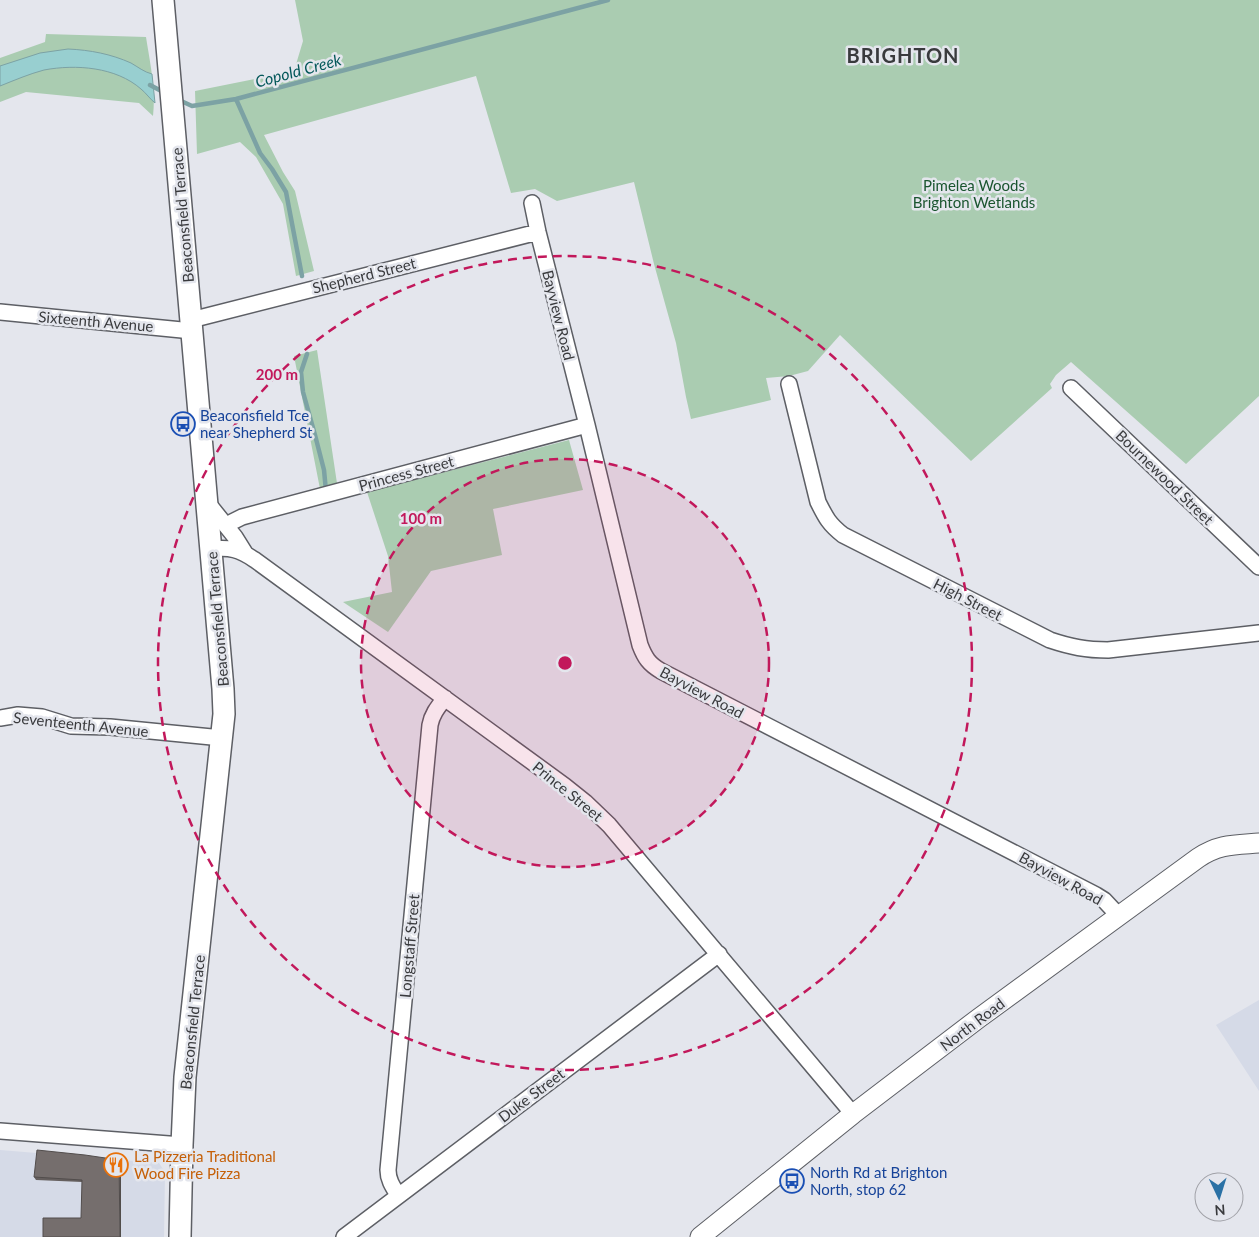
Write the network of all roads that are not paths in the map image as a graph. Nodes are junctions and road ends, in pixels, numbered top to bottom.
1 (164, 0) edge
2 (532, 203) dead end
3 (538, 232) junction
4 (0, 312) edge
5 (191, 325) junction
6 (790, 384) dead end
7 (1072, 388) dead end
8 (587, 426) junction
9 (207, 502) junction
10 (227, 526) junction
11 (211, 549) junction
12 (245, 553) junction
13 (1259, 567) edge
14 (1259, 633) edge
15 (444, 698) junction
16 (0, 718) edge
17 (222, 738) junction
18 (1259, 843) edge
19 (1118, 916) junction
20 (719, 954) junction
21 (853, 1114) junction
22 (0, 1132) edge
23 (182, 1145) junction
24 (398, 1195) junction
25 (180, 1237) edge
26 (344, 1237) edge
27 (700, 1237) edge

1 - 5 main road, Beaconsfield Terrace
2 - 3 street, Bayview Road
3 - 5 street, Shepherd Street
3 - 8 street, Bayview Road
4 - 5 street, Sixteenth Avenue
5 - 9 main road, Beaconsfield Terrace
6 - 14 street, High Street
7 - 13 street, Bournewood Street
8 - 10 street, Princess Street
8 - 19 street, Bayview Road
9 - 10 street, Prince Street
9 - 11 main road, Beaconsfield Terrace
10 - 12 street, Prince Street
11 - 12 street, Prince Street
11 - 17 main road, Beaconsfield Terrace
12 - 15 street, Prince Street
15 - 20 street, Prince Street
15 - 24 street, Longstaff Street
16 - 17 street, Seventeenth Avenue
17 - 23 main road, Beaconsfield Terrace
18 - 19 street, North Road
19 - 21 street, North Road
20 - 21 street, Prince Street
20 - 24 street, Duke Street
21 - 27 street, North Road
22 - 23 street
23 - 25 main road, Beaconsfield Terrace
24 - 26 street, Duke Street

